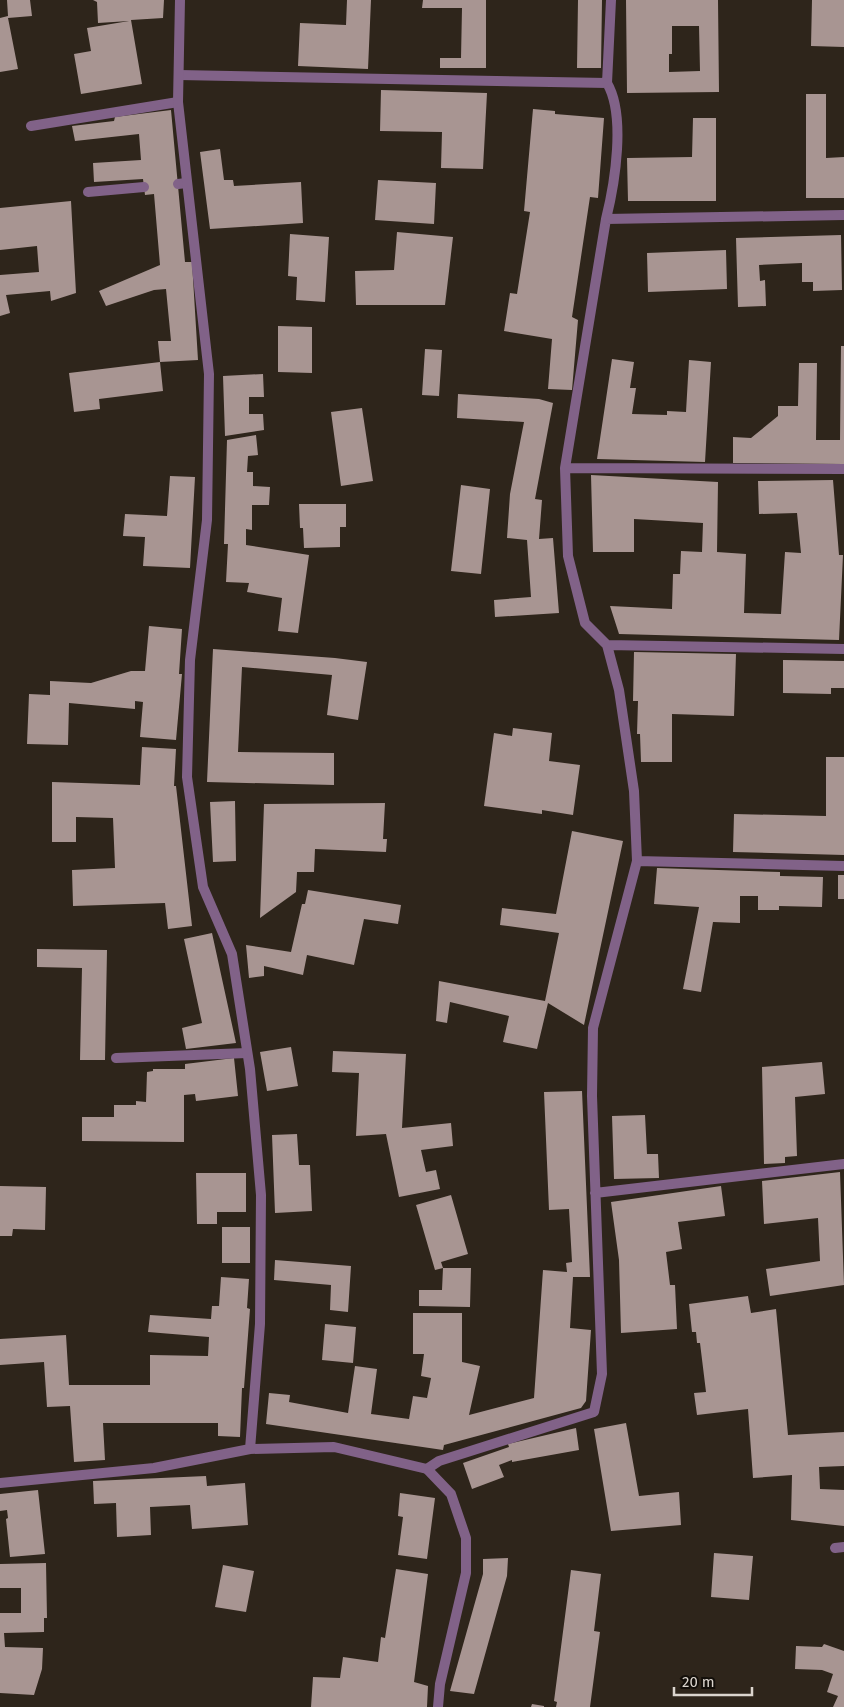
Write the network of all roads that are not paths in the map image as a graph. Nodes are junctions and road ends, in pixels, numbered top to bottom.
1 (180, 0) edge
2 (611, 0) edge
3 (179, 75) junction
4 (607, 83) junction
5 (178, 102) junction
6 (31, 126) dead end
7 (144, 187) dead end
8 (88, 192) dead end
9 (844, 215) edge
10 (606, 219) junction
11 (565, 468) junction
12 (844, 469) edge
13 (607, 646) junction
14 (844, 649) edge
15 (637, 860) junction
16 (844, 866) edge
17 (247, 1053) junction
18 (116, 1058) dead end
19 (844, 1164) edge
20 (595, 1193) junction
21 (250, 1449) junction
22 (427, 1468) junction
23 (0, 1483) edge
24 (438, 1707) edge

1 - 3 street
2 - 4 street
3 - 4 street
3 - 5 street
4 - 10 street
5 - 6 street
5 - 17 street
7 - 8 street
9 - 10 street
10 - 11 street
11 - 12 street
11 - 13 street
13 - 14 street
13 - 15 street
15 - 16 street
15 - 20 street
17 - 18 street
17 - 21 street
19 - 20 street
20 - 22 street
21 - 22 street
21 - 23 street
22 - 24 street

